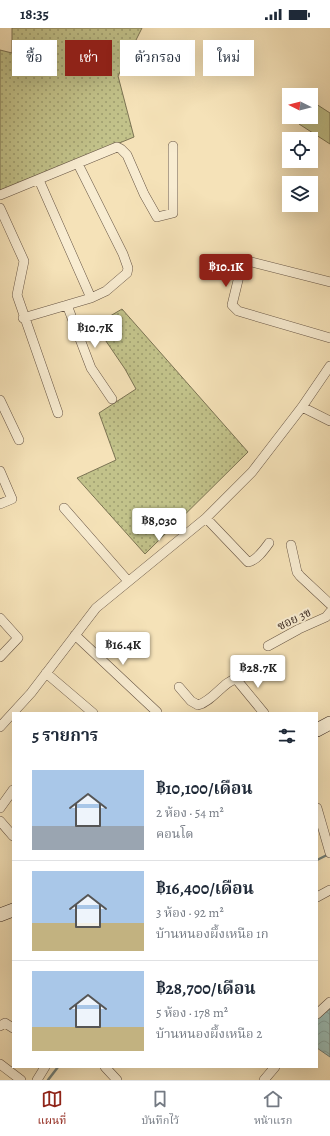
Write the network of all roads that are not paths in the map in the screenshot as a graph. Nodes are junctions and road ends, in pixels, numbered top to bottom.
1 (173, 146) dead end
2 (78, 164) junction
3 (39, 180) junction
4 (0, 195) edge
5 (0, 208) edge
6 (330, 282) edge
7 (91, 298) junction
8 (67, 305) junction
9 (23, 318) junction
10 (330, 338) edge
11 (330, 366) edge
12 (112, 399) dead end
13 (0, 401) edge
14 (302, 407) junction
15 (58, 413) dead end
16 (330, 421) edge
17 (19, 440) dead end
18 (0, 471) edge
19 (0, 504) edge
20 (64, 508) dead end
21 (206, 518) junction
22 (269, 543) dead end
23 (291, 545) dead end
24 (128, 581) junction
25 (330, 604) edge
26 (330, 612) edge
27 (0, 618) edge
28 (75, 635) junction
29 (268, 646) dead end
30 (0, 657) edge
31 (46, 674) junction
32 (179, 687) dead end
33 (14, 712) edge
34 (92, 712) edge
35 (157, 712) dead end
36 (263, 712) edge
37 (12, 714) edge
38 (330, 723) edge
39 (0, 727) edge
40 (318, 729) edge
41 (12, 791) edge
42 (0, 808) edge
43 (318, 811) edge
44 (0, 822) edge
45 (12, 835) edge
46 (329, 849) edge
47 (330, 890) edge
48 (318, 896) edge
49 (12, 910) edge
50 (0, 915) edge
51 (330, 1002) edge
52 (318, 1013) edge
53 (0, 1026) edge
54 (12, 1027) edge
55 (0, 1064) edge
56 (44, 1068) edge
57 (105, 1068) edge
58 (274, 1068) edge
59 (21, 1080) edge
60 (36, 1080) edge
61 (117, 1080) edge
62 (264, 1080) edge

1 - 2 street
2 - 3 street
2 - 7 street
3 - 4 street
3 - 7 street
5 - 9 street
6 - 10 street
7 - 8 street
8 - 9 street
8 - 12 street
9 - 15 street
11 - 14 street
13 - 17 street
14 - 16 street
14 - 21 street
18 - 19 street
20 - 24 street
21 - 22 street
21 - 24 street
23 - 25 street
24 - 28 street
26 - 29 street, ซอย 3ข
27 - 30 street
28 - 31 street
28 - 35 street
31 - 33 street
31 - 34 street
32 - 36 street
37 - 39 street
38 - 40 main road
41 - 42 street
43 - 46 street
44 - 45 street
47 - 48 street
49 - 50 main road
51 - 52 street
53 - 54 street
55 - 59 street
56 - 60 street
57 - 61 street
58 - 62 street

